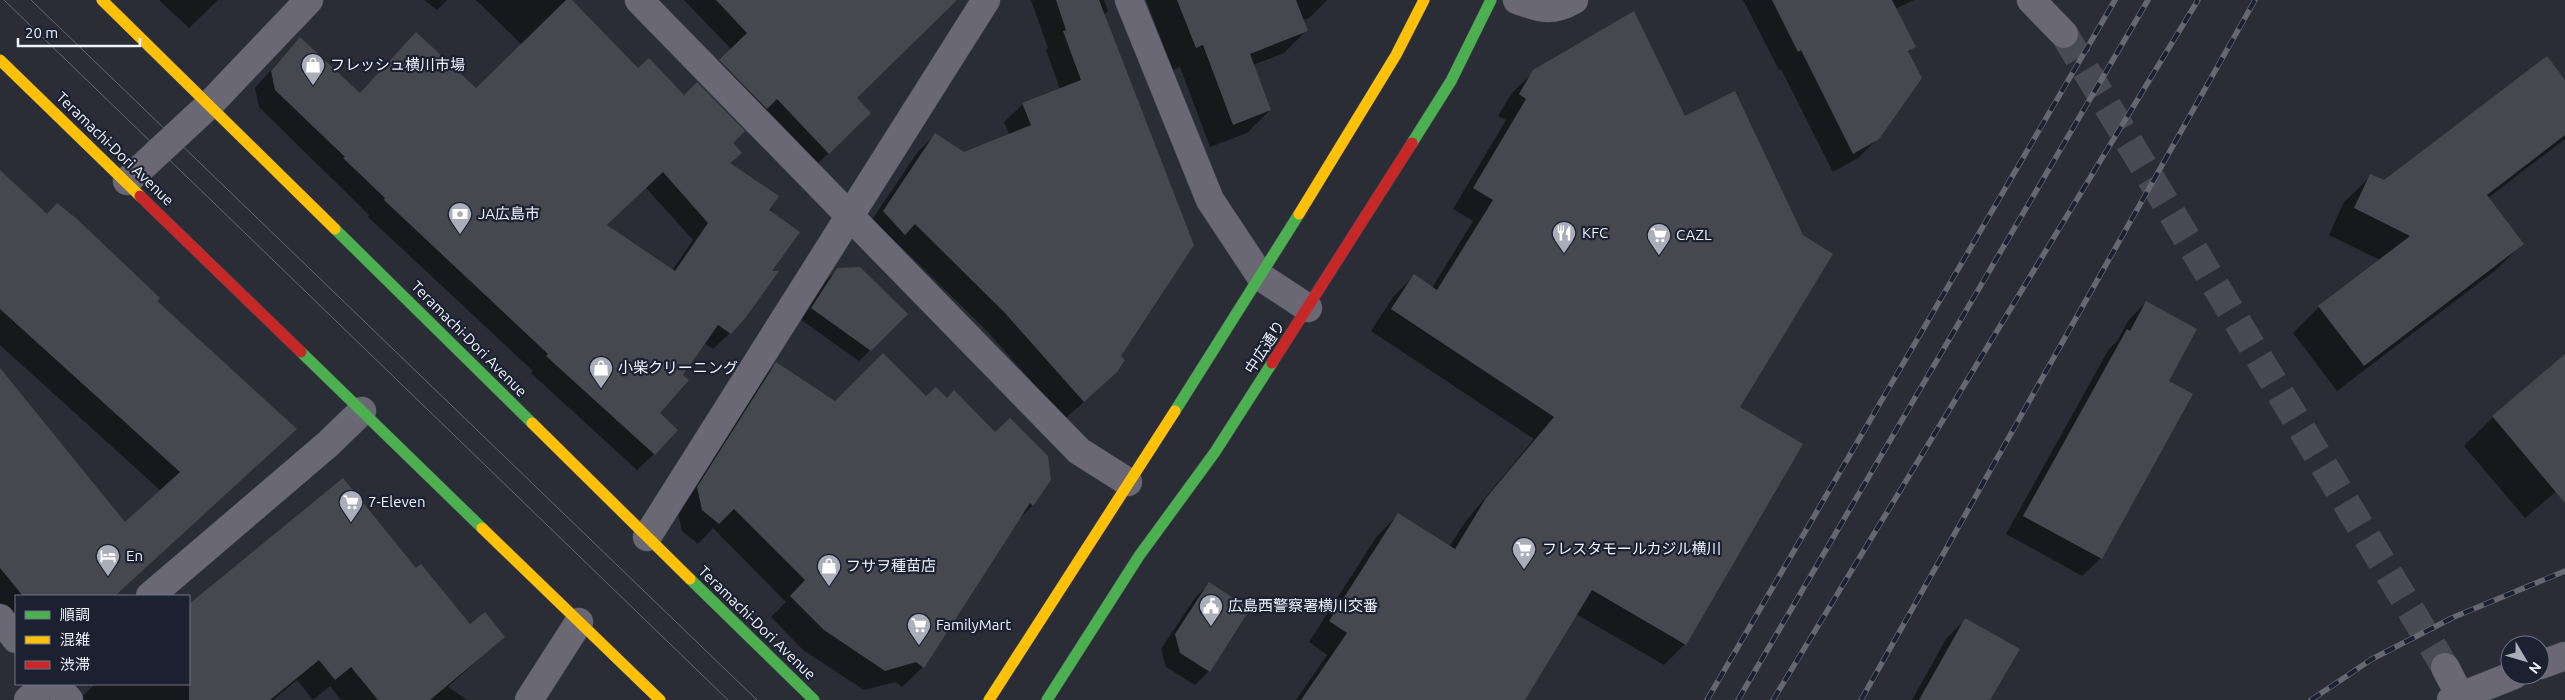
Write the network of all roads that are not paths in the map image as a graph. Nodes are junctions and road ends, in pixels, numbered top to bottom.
1 (102, 0) edge
2 (309, 0) edge
3 (639, 0) edge
4 (986, 0) edge
5 (1129, 0) edge
6 (1424, 0) edge
7 (1491, 0) edge
8 (1517, 0) edge
9 (1574, 0) edge
10 (2031, 0) edge
11 (2064, 34) tunnel mouth
12 (0, 60) edge
13 (210, 104) junction
14 (127, 182) junction
15 (850, 214) junction
16 (1261, 277) junction
17 (1308, 308) junction
18 (362, 411) junction
19 (1128, 482) junction
20 (648, 537) junction
21 (151, 595) edge
22 (0, 618) edge
23 (579, 622) junction
24 (15, 638) edge
25 (2565, 656) edge
26 (2550, 661) edge
27 (2445, 667) tunnel mouth
28 (2500, 681) edge
29 (45, 685) edge
30 (56, 685) edge
31 (2458, 699) edge
32 (28, 700) edge
33 (69, 700) edge
34 (529, 700) edge
35 (660, 700) edge
36 (814, 700) edge
37 (989, 700) edge
38 (1047, 700) edge

1 - 13 main road, Teramachi-Dori Avenue
2 - 13 street
3 - 15 street
4 - 15 street
5 - 16 street
6 - 16 main road
7 - 17 main road, 中広通り
8 - 9 street
10 - 11 street
12 - 14 main road, Teramachi-Dori Avenue
13 - 14 street
13 - 20 main road, Teramachi-Dori Avenue
14 - 18 main road, Teramachi-Dori Avenue
15 - 19 street
15 - 20 street
16 - 17 street
16 - 19 main road
17 - 38 main road, 中広通り
18 - 21 street
18 - 23 main road, Teramachi-Dori Avenue
19 - 37 main road
20 - 36 main road, Teramachi-Dori Avenue
22 - 24 street
23 - 34 street
23 - 35 main road, Teramachi-Dori Avenue
25 - 26 street
27 - 31 street
28 - 31 street
29 - 32 street
30 - 33 street

